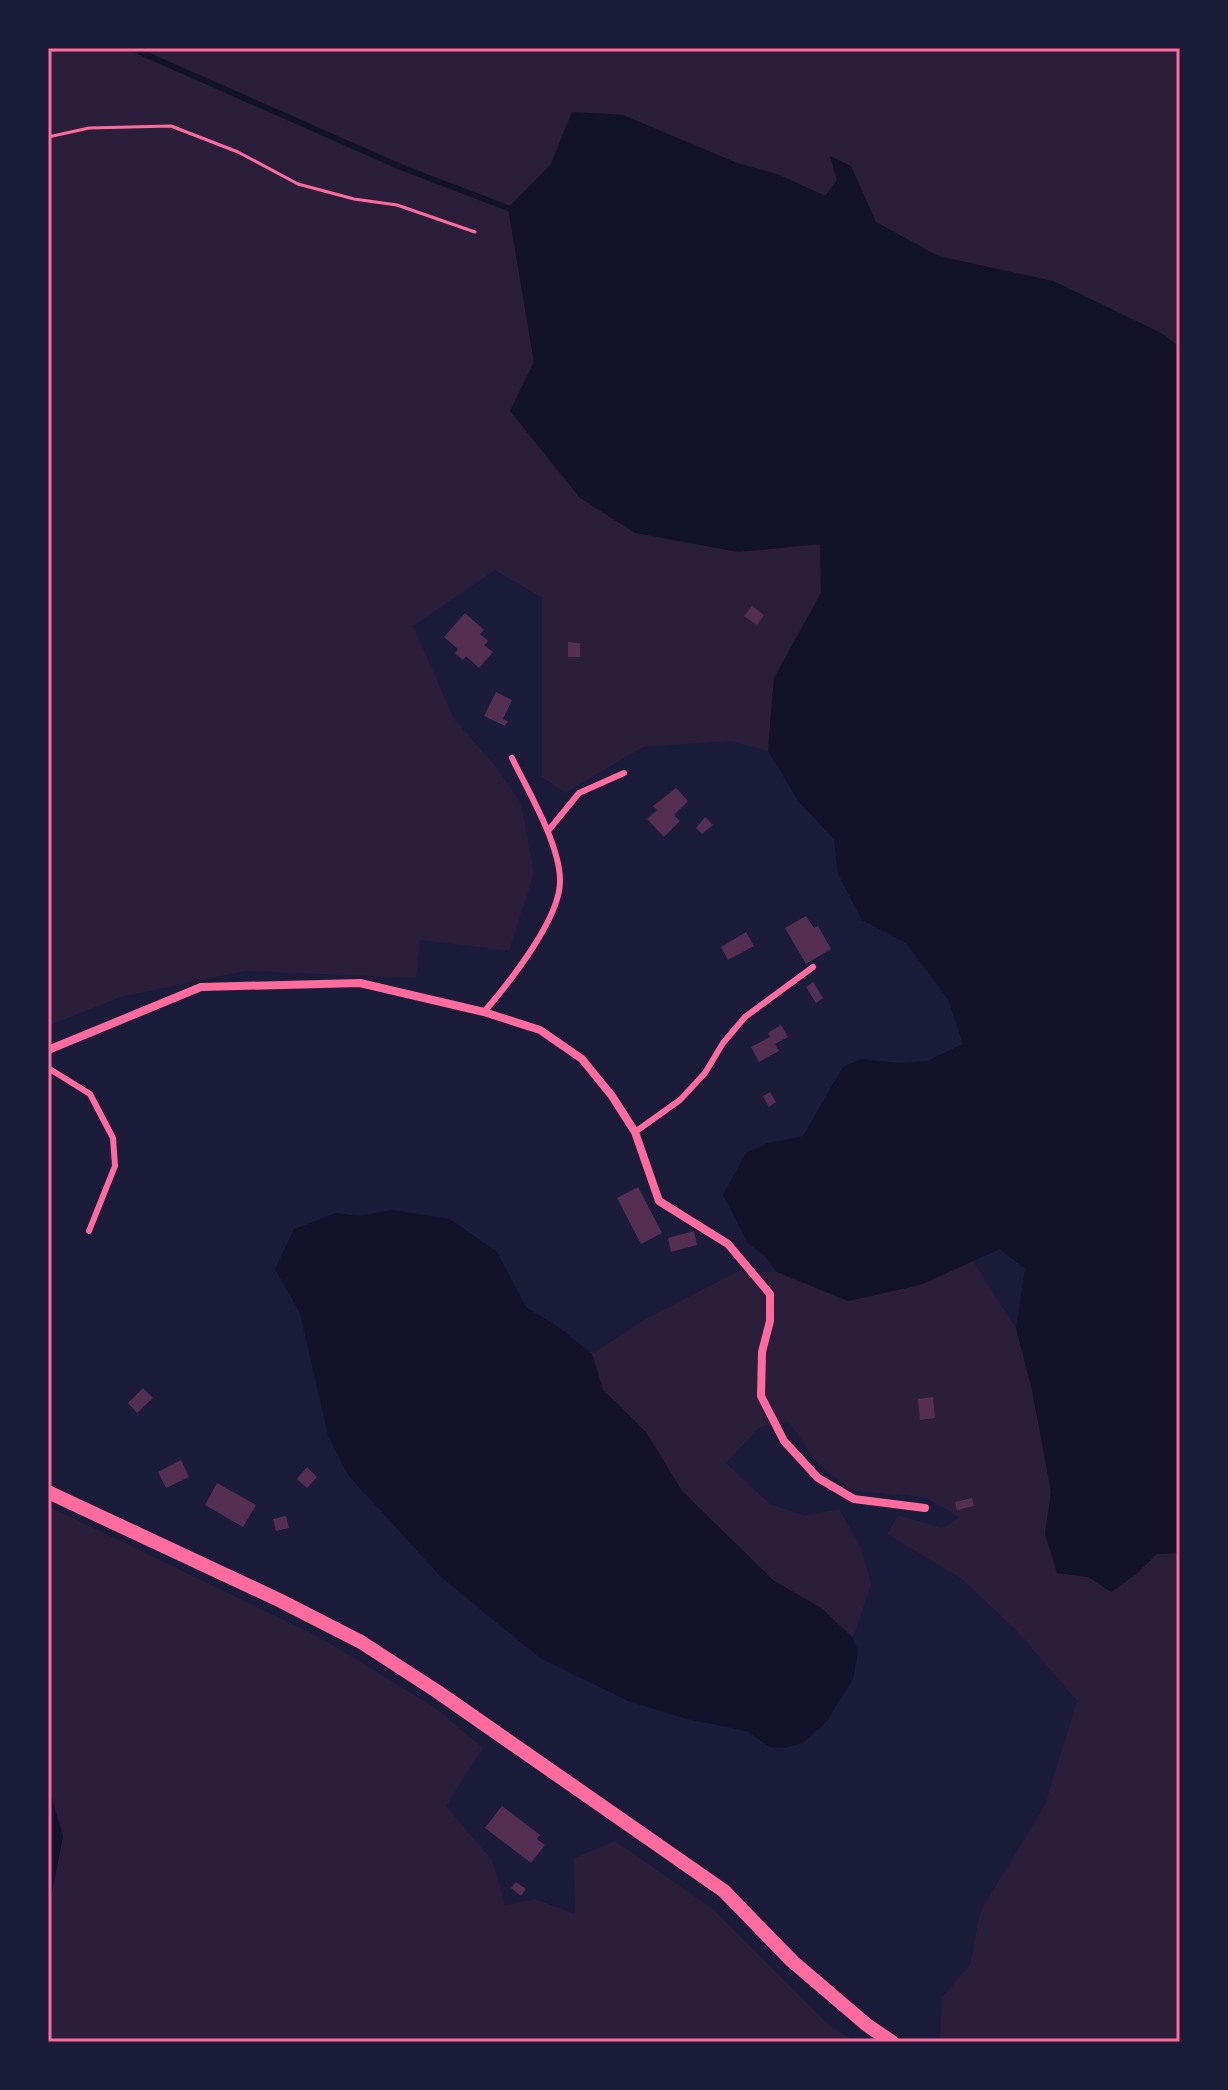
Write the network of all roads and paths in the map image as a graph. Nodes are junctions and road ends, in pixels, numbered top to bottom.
1 (48, 137) edge
2 (475, 232) dead end
3 (512, 758) dead end
4 (624, 773) dead end
5 (548, 831) junction
6 (813, 967) dead end
7 (484, 1012) junction
8 (48, 1050) edge
9 (48, 1068) edge
10 (635, 1132) junction
11 (89, 1231) dead end
12 (48, 1492) edge
13 (925, 1508) dead end
14 (892, 2042) edge

1 - 2 path
3 - 5 lane
4 - 5 lane
5 - 7 lane
6 - 10 lane
7 - 8 street
7 - 10 street
9 - 11 lane
10 - 13 street
12 - 14 street

